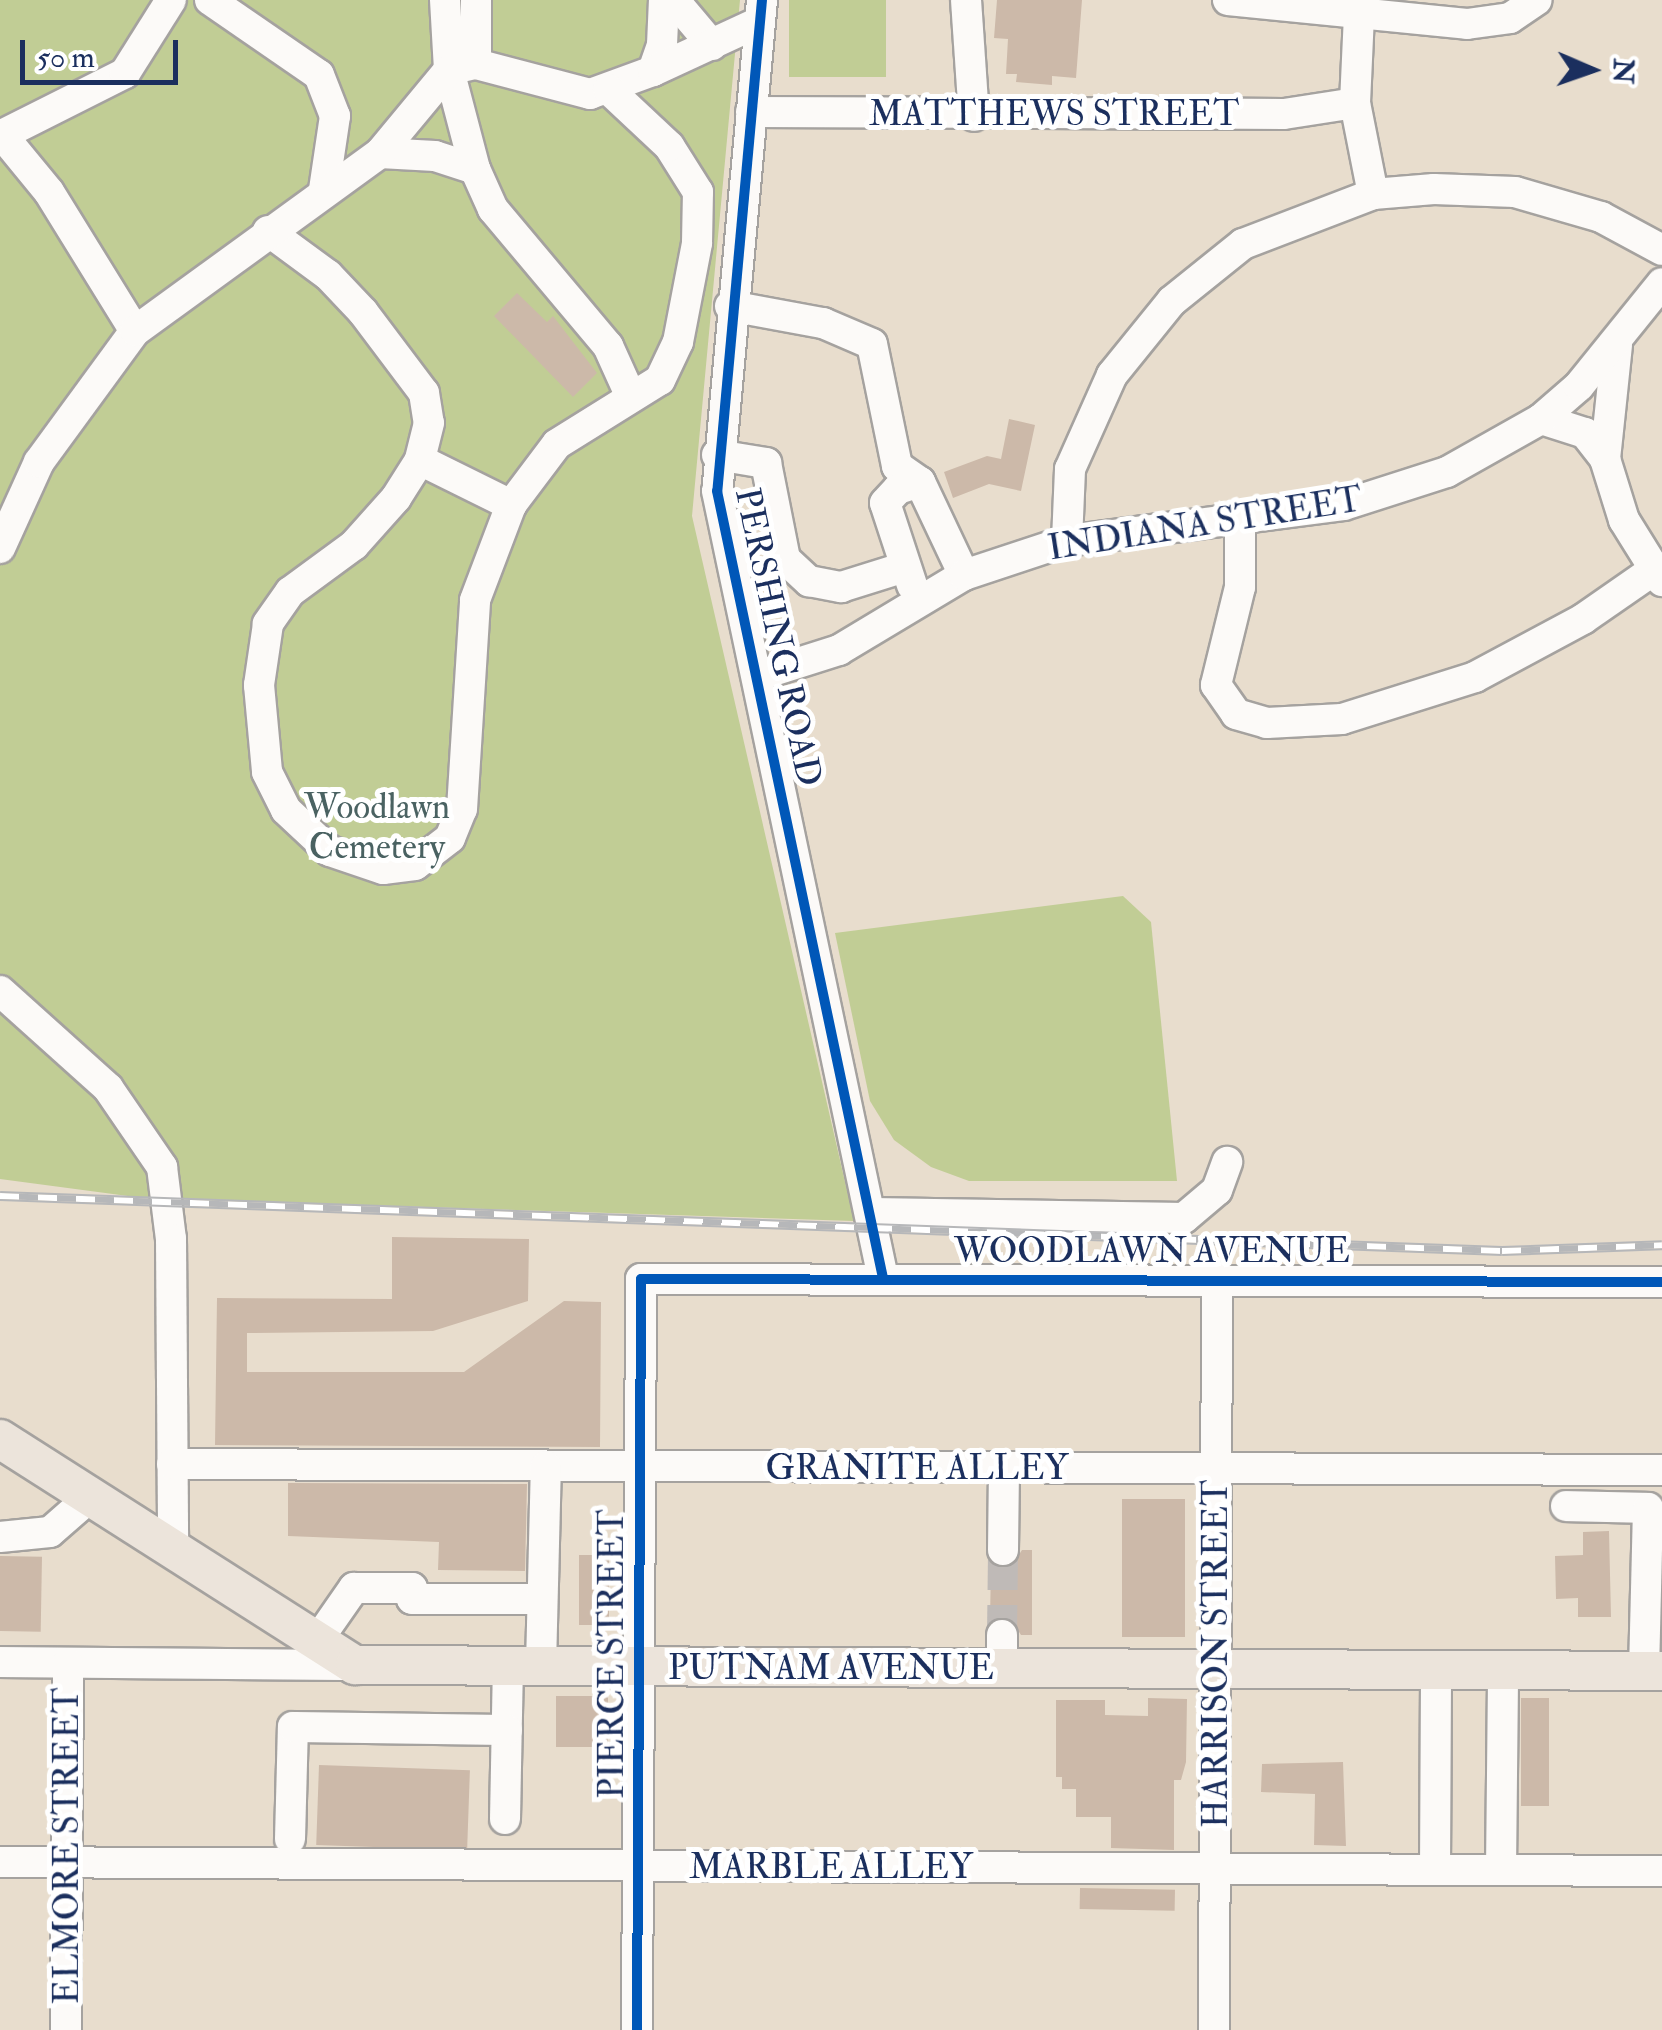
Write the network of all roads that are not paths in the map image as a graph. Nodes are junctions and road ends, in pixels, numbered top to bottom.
1 (171, 0) edge
2 (210, 0) edge
3 (445, 0) edge
4 (476, 0) edge
5 (664, 0) edge
6 (674, 0) edge
7 (966, 0) edge
8 (1228, 0) edge
9 (1537, 0) edge
10 (761, 11) edge
11 (1359, 15) junction
12 (712, 45) junction
13 (463, 67) junction
14 (653, 71) junction
15 (608, 89) junction
16 (1355, 103) junction
17 (751, 112) junction
18 (974, 116) junction
19 (2, 136) edge
20 (380, 153) junction
21 (475, 169) junction
22 (324, 190) junction
23 (1372, 194) junction
24 (268, 231) junction
25 (1662, 250) edge
26 (1662, 283) edge
27 (730, 306) junction
28 (135, 331) junction
29 (1618, 346) junction
30 (631, 397) junction
31 (1541, 419) junction
32 (717, 454) junction
33 (1606, 459) junction
34 (420, 460) junction
35 (920, 482) junction
36 (511, 505) junction
37 (1240, 522) junction
38 (1067, 541) junction
39 (0, 548) edge
40 (905, 567) junction
41 (964, 575) junction
42 (1657, 576) edge
43 (919, 602) junction
44 (757, 676) junction
45 (0, 991) edge
46 (1227, 1162) dead end
47 (872, 1213) junction
48 (882, 1278) junction
49 (1217, 1278) junction
50 (641, 1279) joint
51 (1662, 1282) edge
52 (0, 1438) edge
53 (172, 1464) junction
54 (546, 1466) junction
55 (641, 1466) junction
56 (1004, 1468) junction
57 (1216, 1468) junction
58 (1662, 1470) edge
59 (90, 1497) junction
60 (1566, 1506) dead end
61 (0, 1537) edge
62 (173, 1547) junction
63 (1004, 1550) tunnel mouth
64 (542, 1599) junction
65 (317, 1641) junction
66 (0, 1662) edge
67 (68, 1662) junction
68 (355, 1666) junction
69 (524, 1666) junction
70 (639, 1667) junction
71 (1215, 1669) junction
72 (1436, 1670) junction
73 (1503, 1670) junction
74 (1653, 1671) edge
75 (507, 1730) junction
76 (506, 1819) dead end
77 (290, 1839) dead end
78 (0, 1862) edge
79 (67, 1864) junction
80 (638, 1866) junction
81 (1215, 1869) junction
82 (1434, 1870) junction
83 (1502, 1870) junction
84 (1662, 1870) edge
85 (66, 2030) edge
86 (636, 2030) edge
87 (1214, 2030) edge

1 - 19 street
2 - 22 street
3 - 13 street
4 - 13 street
5 - 14 street
6 - 12 street
7 - 18 street
8 - 11 street
9 - 11 street
10 - 12 street
10 - 17 street, PERSHING ROAD
11 - 16 street
12 - 14 street
13 - 15 street
13 - 20 street
13 - 21 street
14 - 15 street
15 - 30 street
16 - 18 street, MATTHEWS STREET
16 - 23 street
17 - 18 street, MATTHEWS STREET
17 - 27 street, PERSHING ROAD
19 - 28 street
20 - 21 street
20 - 22 street
21 - 30 street
22 - 24 street
23 - 25 street
23 - 38 street
24 - 28 street
24 - 34 street
26 - 29 street, INDIANA STREET
27 - 32 street, PERSHING ROAD
27 - 35 street
28 - 39 street
29 - 31 street, INDIANA STREET
29 - 33 street
30 - 36 street
31 - 33 street
31 - 37 street, INDIANA STREET
32 - 40 street
32 - 44 street, PERSHING ROAD
33 - 42 street
34 - 36 street
34 - 36 street
35 - 40 street
35 - 41 street
37 - 38 street, INDIANA STREET
37 - 42 street
38 - 41 street, INDIANA STREET
40 - 43 street
41 - 43 street, INDIANA STREET
43 - 44 street, INDIANA STREET
44 - 47 street, PERSHING ROAD
45 - 53 street
46 - 47 street
47 - 48 street, PERSHING ROAD
48 - 49 street, WOODLAWN AVENUE
48 - 50 street, WOODLAWN AVENUE
49 - 51 street, WOODLAWN AVENUE
49 - 57 street, HARRISON STREET
50 - 55 street, PIERCE STREET
52 - 59 main road
53 - 54 street, GRANITE ALLEY
53 - 62 street
54 - 55 street, GRANITE ALLEY
54 - 64 street
55 - 56 street, GRANITE ALLEY
55 - 70 street, PIERCE STREET
56 - 57 street, GRANITE ALLEY
56 - 63 street
57 - 58 street, GRANITE ALLEY
57 - 71 street, HARRISON STREET
59 - 61 street
59 - 62 main road
60 - 74 street
62 - 65 main road
64 - 65 street
64 - 69 street
65 - 68 main road
66 - 67 street, PUTNAM AVENUE
67 - 68 street, PUTNAM AVENUE
67 - 79 street, ELMORE STREET
68 - 69 main road, PUTNAM AVENUE
69 - 70 main road, PUTNAM AVENUE
69 - 75 street
70 - 71 main road, PUTNAM AVENUE
70 - 80 street, PIERCE STREET
71 - 72 main road, PUTNAM AVENUE
71 - 81 street, HARRISON STREET
72 - 73 main road, PUTNAM AVENUE
72 - 82 street
73 - 74 main road, PUTNAM AVENUE
73 - 83 street
75 - 76 street
75 - 77 street
78 - 79 street, MARBLE ALLEY
79 - 80 street, MARBLE ALLEY
79 - 85 street, ELMORE STREET
80 - 81 street, MARBLE ALLEY
80 - 86 street, PIERCE STREET
81 - 82 street, MARBLE ALLEY
81 - 87 street, HARRISON STREET
82 - 83 street, MARBLE ALLEY
83 - 84 street, MARBLE ALLEY

